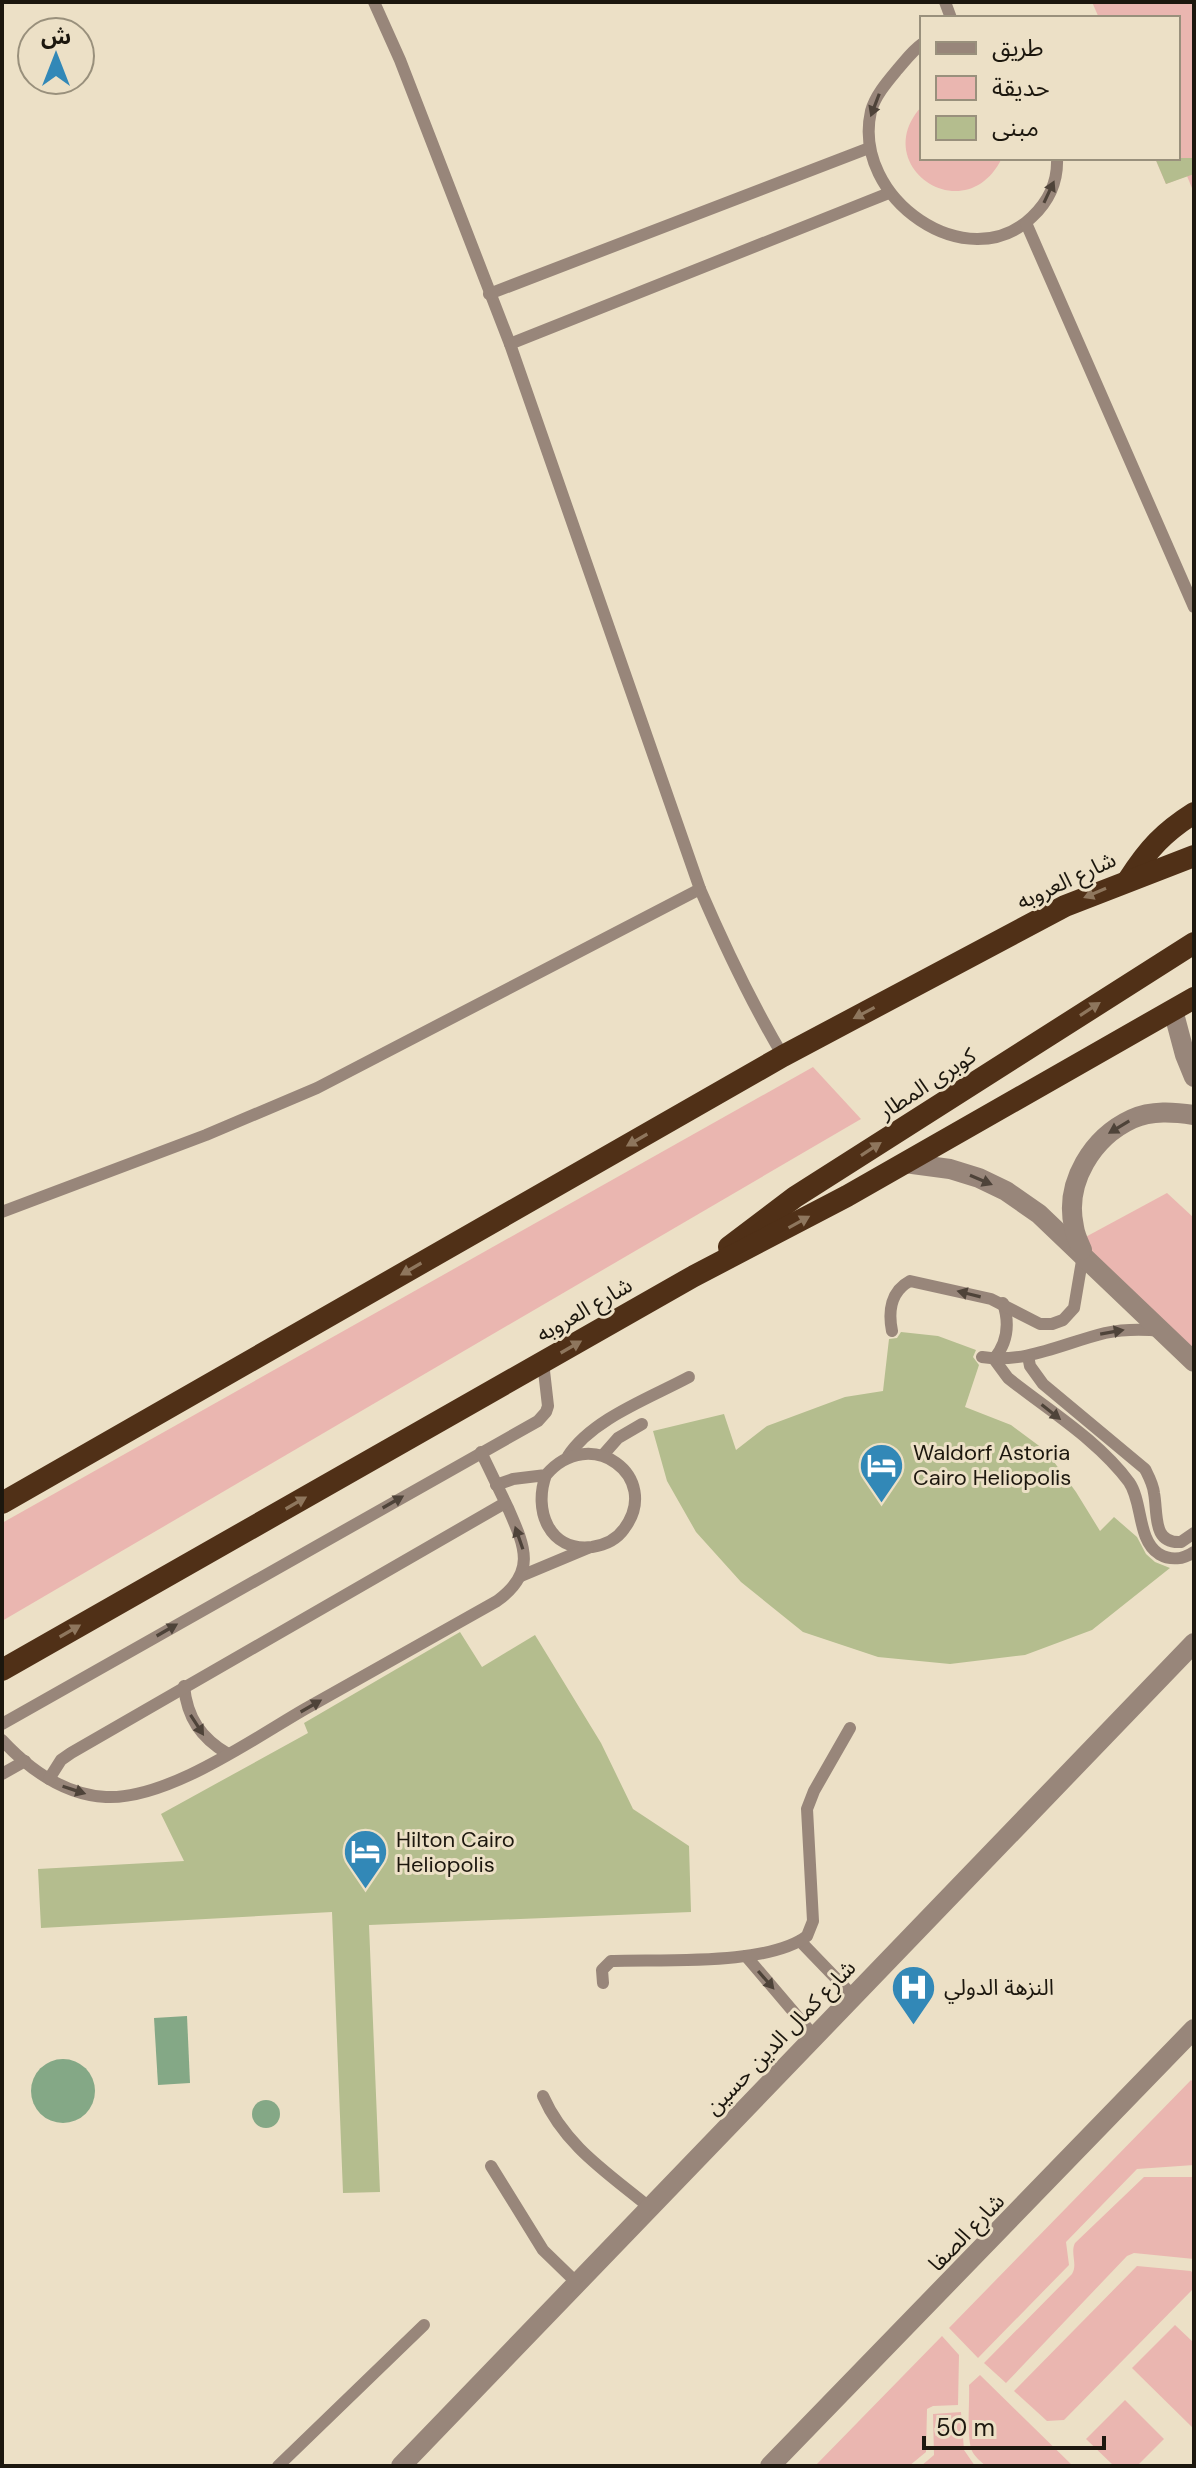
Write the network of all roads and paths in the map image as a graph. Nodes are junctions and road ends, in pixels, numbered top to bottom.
1 (374, 2) edge
2 (920, 46) edge
3 (869, 148) junction
4 (1057, 160) edge
5 (889, 193) junction
6 (1026, 223) junction
7 (489, 294) junction
8 (510, 344) junction
9 (1194, 607) edge
10 (1194, 813) edge
11 (1194, 856) edge
12 (1129, 879) junction
13 (700, 889) junction
14 (1194, 943) edge
15 (1194, 998) edge
16 (1173, 1010) junction
17 (783, 1056) junction
18 (1194, 1077) edge
19 (1194, 1115) edge
20 (905, 1163) junction
21 (2, 1212) edge
22 (1083, 1255) junction
23 (694, 1276) junction
24 (1003, 1303) junction
25 (892, 1331) dead end
26 (1162, 1331) junction
27 (1028, 1356) junction
28 (988, 1358) junction
29 (543, 1362) junction
30 (1194, 1362) edge
31 (689, 1377) dead end
32 (1090, 1423) junction
33 (642, 1424) dead end
34 (1080, 1435) junction
35 (481, 1452) junction
36 (603, 1455) junction
37 (568, 1456) junction
38 (546, 1475) junction
39 (1150, 1479) junction
40 (496, 1485) junction
41 (1131, 1485) junction
42 (2, 1503) edge
43 (505, 1503) junction
44 (1194, 1533) edge
45 (590, 1547) junction
46 (1194, 1552) edge
47 (521, 1576) junction
48 (1194, 1643) edge
49 (2, 1670) edge
50 (184, 1686) junction
51 (2, 1724) edge
52 (850, 1728) dead end
53 (2, 1740) edge
54 (228, 1754) junction
55 (25, 1761) junction
56 (2, 1774) edge
57 (49, 1779) junction
58 (800, 1941) junction
59 (746, 1956) junction
60 (603, 1983) dead end
61 (853, 1996) junction
62 (1192, 2034) edge
63 (814, 2036) junction
64 (543, 2096) dead end
65 (491, 2166) dead end
66 (649, 2207) junction
67 (576, 2282) junction
68 (424, 2325) dead end
69 (278, 2466) edge
70 (401, 2466) edge
71 (770, 2466) edge

1 - 7 lane
2 -> 3 lane
3 - 5 lane
3 - 7 lane
6 -> 4 lane
5 - 6 lane
5 - 8 lane
6 - 9 lane
7 - 8 lane
8 - 13 lane
10 - 12 highway
11 - 12 highway, شارع العروبه
12 -> 17 highway, شارع العروبه
13 - 17 lane
13 - 21 lane
23 -> 14 highway, كوبرى المطار
15 - 16 highway, شارع العروبه
16 - 18 street
16 - 20 highway, شارع العروبه
17 -> 42 highway, شارع العروبه
19 -> 22 street
20 -> 22 street
23 -> 20 highway, شارع العروبه
22 - 24 lane
22 - 26 street
29 -> 23 highway, شارع العروبه
24 -> 25 lane
24 - 28 lane
27 -> 26 lane
26 - 30 street
27 - 28 lane
27 - 32 lane
28 -> 34 lane
29 - 35 lane
49 -> 29 highway, شارع العروبه
31 - 37 lane
32 - 34 lane
32 - 39 lane
33 - 36 lane
34 - 41 lane
35 - 40 lane
51 -> 35 lane
36 - 37 lane
36 - 45 lane
37 - 38 lane
38 - 40 lane
38 - 45 lane
39 - 41 lane
39 - 44 lane
40 - 43 lane
41 - 46 lane
47 -> 43 lane
43 - 50 lane
45 - 47 lane
54 -> 47 lane
48 - 61 street, شارع كمال الدين حسين
50 -> 54 lane
50 - 57 lane
52 - 58 lane
53 - 55 lane
57 -> 54 lane
55 - 56 lane
55 - 57 lane
58 - 59 lane
58 - 61 lane
59 - 60 lane
59 -> 63 lane
61 - 63 street, شارع كمال الدين حسين
62 - 71 street, شارع الصفا
63 - 66 street, شارع كمال الدين حسين
64 - 66 lane
65 - 67 lane
66 - 67 street, شارع كمال الدين حسين
67 - 70 street, شارع كمال الدين حسين
68 - 69 lane

